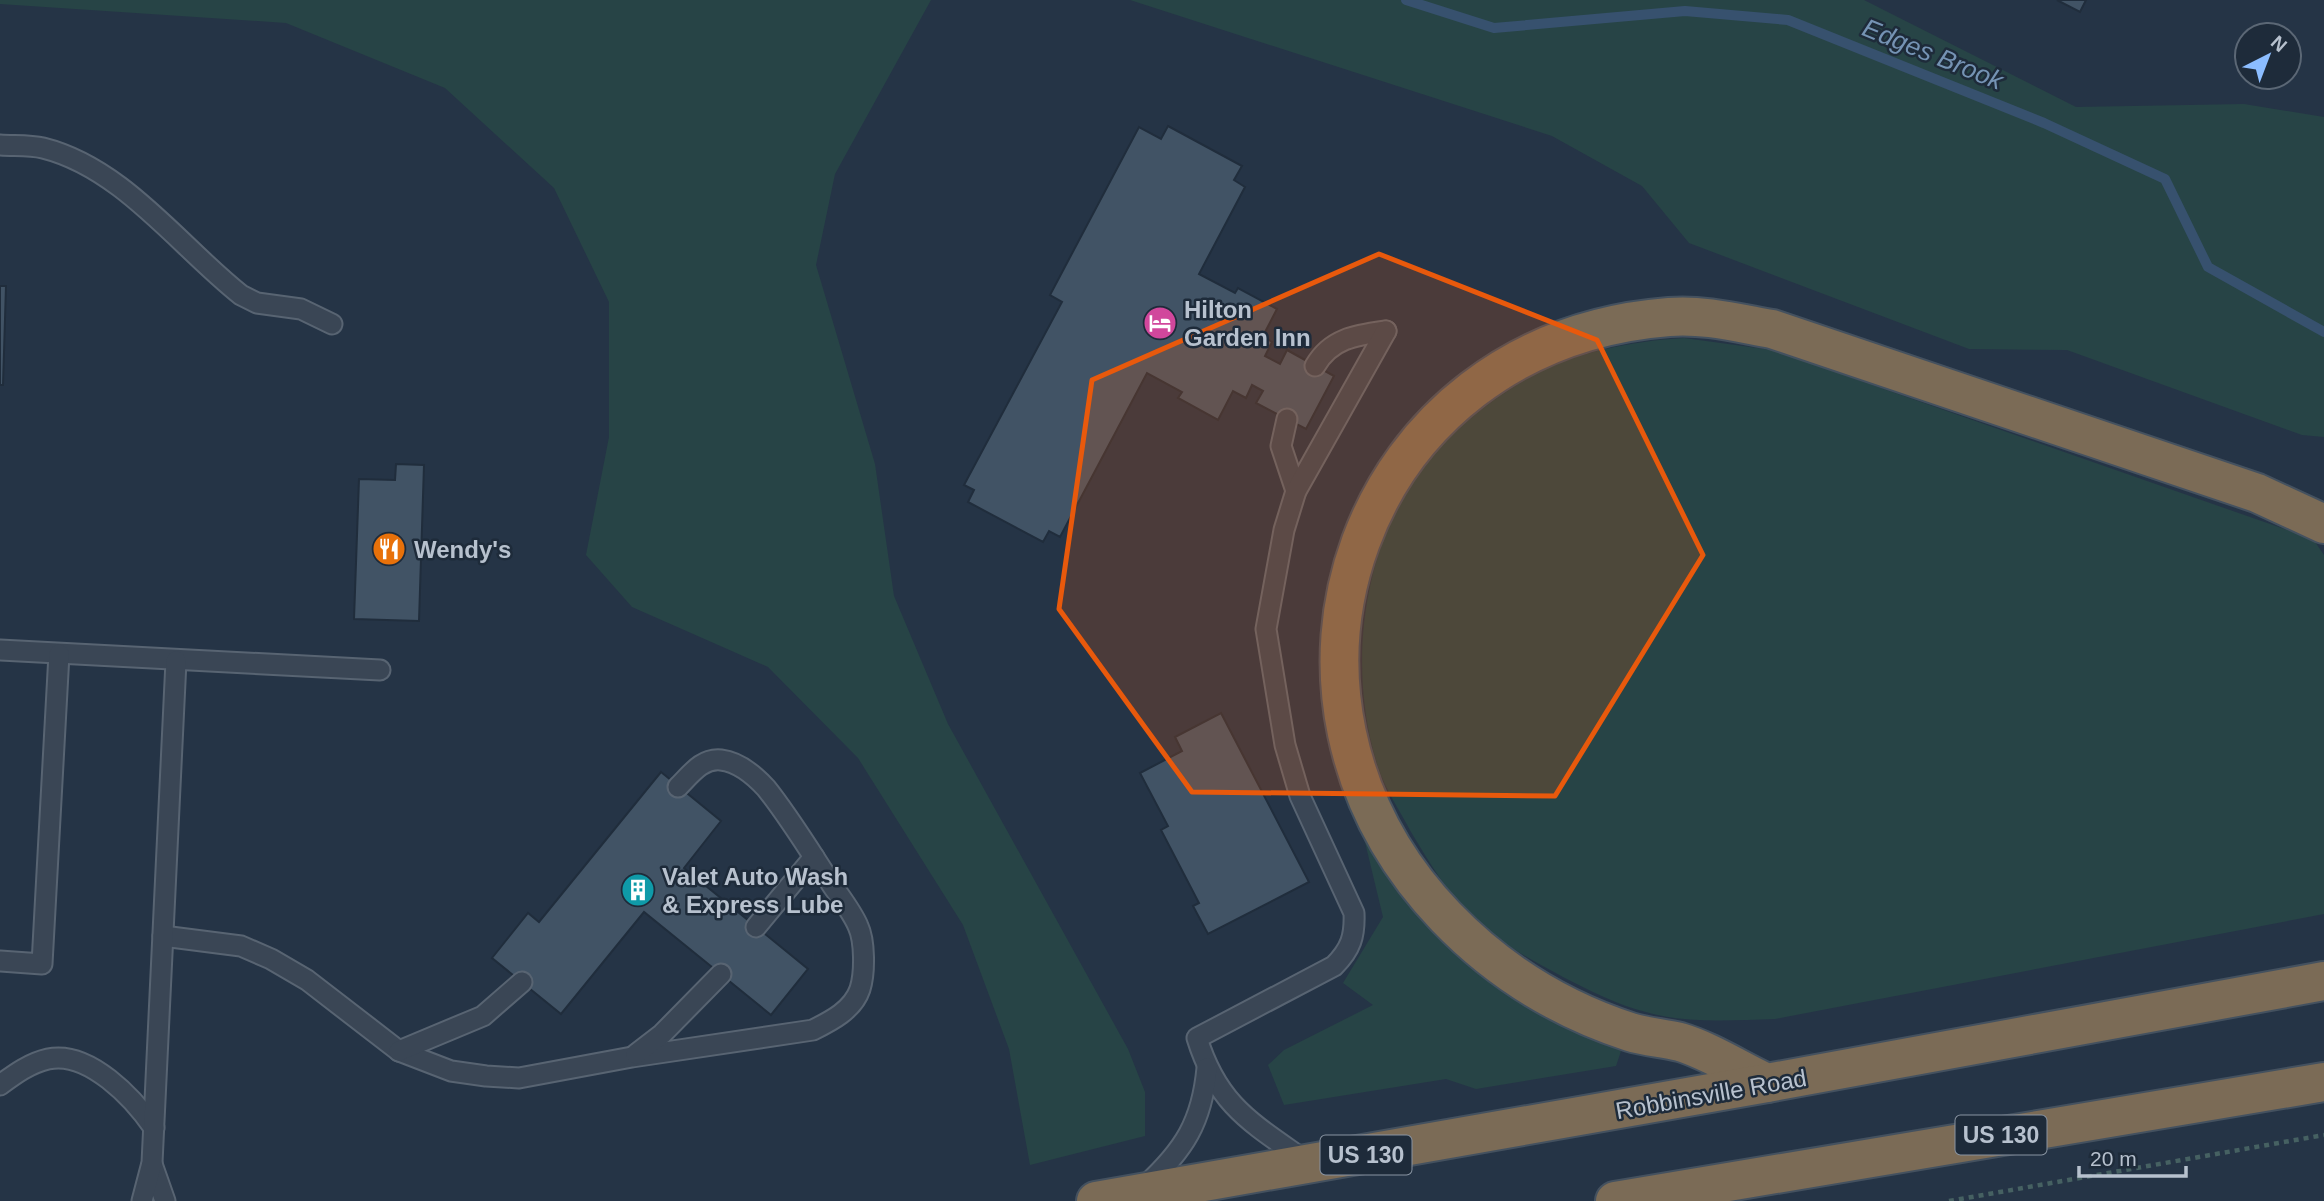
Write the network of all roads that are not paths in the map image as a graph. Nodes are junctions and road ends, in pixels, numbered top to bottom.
1 (0, 145) edge
2 (332, 324) dead end
3 (1315, 366) dead end
4 (1287, 419) dead end
5 (1296, 491) junction
6 (2324, 524) edge
7 (0, 650) edge
8 (58, 654) junction
9 (176, 661) junction
10 (380, 670) dead end
11 (678, 787) dead end
12 (814, 857) junction
13 (756, 927) dead end
14 (163, 936) junction
15 (0, 961) edge
16 (721, 974) dead end
17 (2324, 981) edge
18 (522, 982) dead end
19 (400, 1051) junction
20 (632, 1057) junction
21 (1207, 1068) junction
22 (2324, 1082) edge
23 (1767, 1083) junction
24 (0, 1084) edge
25 (154, 1128) junction
26 (152, 1163) junction
27 (1310, 1164) junction
28 (1679, 1190) junction
29 (1135, 1195) junction
30 (142, 1201) edge
31 (165, 1201) edge
32 (1096, 1201) edge
33 (1615, 1201) edge
34 (1745, 1201) edge

1 - 2 lane
3 - 5 lane
4 - 5 lane
5 - 21 lane
6 - 23 highway
7 - 8 lane
8 - 9 lane
8 - 15 lane
9 - 10 lane
9 - 14 lane
11 - 12 lane
12 - 13 lane
12 - 20 lane
14 - 19 lane
14 - 25 lane
16 - 20 lane
17 - 23 highway, Robbinsville Road / US 130
18 - 19 lane
19 - 20 lane
21 - 27 lane
21 - 29 lane
22 - 28 highway, US 130
23 - 27 highway, Robbinsville Road / US 130
24 - 25 lane
25 - 26 lane
26 - 30 lane
26 - 31 lane
27 - 29 highway, Robbinsville Road / US 130
28 - 33 highway, US 130
28 - 34 highway
29 - 32 highway, Robbinsville Road / US 130

